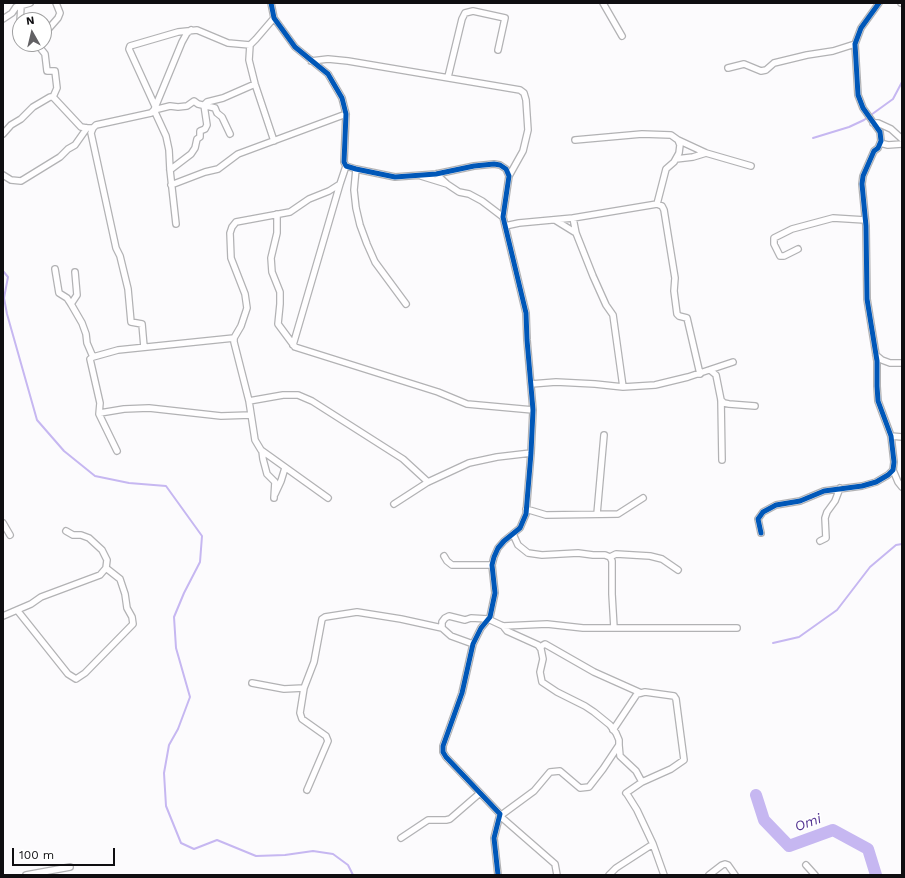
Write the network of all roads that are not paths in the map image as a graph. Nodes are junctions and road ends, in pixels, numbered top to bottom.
1 (30, 3) edge
2 (56, 3) edge
3 (271, 3) edge
4 (603, 3) edge
5 (879, 3) edge
6 (21, 6) junction
7 (21, 12) edge
8 (274, 18) junction
9 (3, 19) edge
10 (52, 24) edge
11 (192, 30) junction
12 (622, 36) dead end
13 (856, 44) junction
14 (250, 45) junction
15 (498, 50) dead end
16 (43, 52) edge
17 (312, 61) junction
18 (728, 68) dead end
19 (448, 77) junction
20 (255, 84) junction
21 (53, 97) junction
22 (204, 105) junction
23 (155, 108) junction
24 (346, 114) junction
25 (874, 123) junction
26 (90, 128) junction
27 (3, 134) edge
28 (230, 134) dead end
29 (902, 139) edge
30 (574, 140) dead end
31 (678, 140) junction
32 (274, 141) junction
33 (880, 143) junction
34 (902, 144) edge
35 (706, 153) junction
36 (676, 159) junction
37 (346, 166) junction
38 (751, 166) dead end
39 (356, 169) junction
40 (170, 170) junction
41 (436, 174) junction
42 (3, 175) edge
43 (420, 175) junction
44 (509, 176) junction
45 (340, 184) junction
46 (448, 184) junction
47 (171, 185) junction
48 (657, 204) junction
49 (278, 214) junction
50 (503, 217) junction
51 (573, 218) junction
52 (555, 220) junction
53 (865, 220) junction
54 (176, 224) dead end
55 (505, 226) junction
56 (576, 233) junction
57 (798, 249) dead end
58 (55, 269) dead end
59 (75, 272) dead end
60 (71, 304) junction
61 (406, 304) dead end
62 (234, 338) junction
63 (293, 345) junction
64 (144, 347) junction
65 (876, 354) junction
66 (93, 357) junction
67 (734, 362) dead end
68 (902, 363) edge
69 (710, 370) junction
70 (700, 374) junction
71 (531, 384) junction
72 (623, 388) junction
73 (720, 400) junction
74 (249, 401) junction
75 (755, 406) dead end
76 (533, 410) junction
77 (100, 413) junction
78 (251, 415) junction
79 (604, 436) dead end
80 (891, 436) junction
81 (902, 437) edge
82 (118, 451) dead end
83 (262, 451) junction
84 (531, 452) junction
85 (722, 460) dead end
86 (285, 468) junction
87 (893, 470) junction
88 (428, 482) junction
89 (902, 486) edge
90 (840, 488) junction
91 (328, 498) dead end
92 (643, 498) dead end
93 (394, 504) dead end
94 (526, 509) junction
95 (597, 514) junction
96 (3, 523) edge
97 (66, 531) dead end
98 (761, 533) dead end
99 (513, 534) junction
100 (10, 535) dead end
101 (820, 541) dead end
102 (444, 556) dead end
103 (610, 557) junction
104 (492, 565) junction
105 (106, 568) junction
106 (678, 570) dead end
107 (17, 610) junction
108 (3, 616) edge
109 (488, 619) junction
110 (503, 626) junction
111 (442, 628) junction
112 (614, 628) junction
113 (737, 628) dead end
114 (473, 644) junction
115 (540, 647) junction
116 (252, 683) dead end
117 (304, 688) junction
118 (641, 693) junction
119 (613, 730) junction
120 (619, 745) junction
121 (642, 782) junction
122 (307, 790) dead end
123 (480, 793) junction
124 (500, 816) junction
125 (401, 838) dead end
126 (653, 844) junction
127 (806, 865) dead end
128 (70, 867) dead end
129 (41, 874) edge
130 (26, 875) edge
131 (498, 875) edge
132 (557, 875) edge
133 (609, 875) edge
134 (664, 875) edge
135 (709, 875) edge
136 (735, 875) edge
137 (815, 875) edge

1 - 6 street
2 - 10 street
3 - 8 street
4 - 12 street
5 - 13 street
6 - 7 street
6 - 9 street
8 - 14 street
8 - 17 street
11 - 14 street
11 - 23 street
11 - 23 street
13 - 18 street
13 - 25 street
14 - 20 street
15 - 19 street
16 - 21 street
17 - 19 street
17 - 24 street
19 - 44 street
20 - 22 street
20 - 32 street
21 - 26 street
21 - 27 street
22 - 23 street
22 - 28 street
22 - 40 street
23 - 26 street
23 - 40 street
24 - 32 street
24 - 37 street
25 - 29 street
25 - 33 street
26 - 42 street
26 - 64 street
30 - 31 street
31 - 35 street
31 - 36 street
32 - 47 street
33 - 34 street
33 - 53 street
35 - 36 street
35 - 38 street
36 - 48 street
37 - 39 street
37 - 45 street
39 - 43 street
39 - 61 street
40 - 47 street
41 - 43 street
41 - 44 street
41 - 46 street
43 - 46 street
44 - 50 street
45 - 49 street
45 - 63 street
46 - 50 street
47 - 54 street
48 - 51 street
48 - 70 street
49 - 62 street
49 - 63 street
50 - 55 street
51 - 52 street
51 - 56 street
52 - 55 street
52 - 56 street
53 - 57 street
53 - 65 street
55 - 71 street
56 - 72 street
58 - 60 street
59 - 60 street
60 - 66 street
62 - 64 street
62 - 74 street
63 - 76 street
64 - 66 street
65 - 68 street
65 - 80 street
66 - 77 street
67 - 69 street
69 - 70 street
69 - 73 street
70 - 72 street
71 - 72 street
71 - 76 street
73 - 75 street
73 - 85 street
74 - 78 street
74 - 88 street
76 - 84 street
77 - 78 street
77 - 82 street
78 - 83 street
79 - 95 street
80 - 81 street
80 - 87 street
83 - 86 street
83 - 86 street
84 - 88 street
84 - 94 street
86 - 91 street
87 - 89 street
87 - 90 street
88 - 93 street
90 - 98 street
90 - 101 street
92 - 95 street
94 - 95 street
94 - 99 street
96 - 100 street
97 - 105 street
99 - 103 street
99 - 104 street
102 - 104 street
103 - 106 street
103 - 112 street
104 - 109 street
105 - 107 street
105 - 107 street
107 - 108 street
109 - 110 street
109 - 111 street
109 - 114 street
110 - 112 street
110 - 115 street
111 - 114 street
111 - 117 street
112 - 113 street
114 - 123 street
115 - 118 street
115 - 119 street
116 - 117 street
117 - 122 street
118 - 119 street
118 - 121 street
119 - 120 street
120 - 121 street
120 - 124 street
121 - 126 street
123 - 124 street
123 - 125 street
124 - 131 street
124 - 132 street
126 - 133 street
126 - 134 street
127 - 137 street
128 - 129 street
129 - 130 street
135 - 136 street

